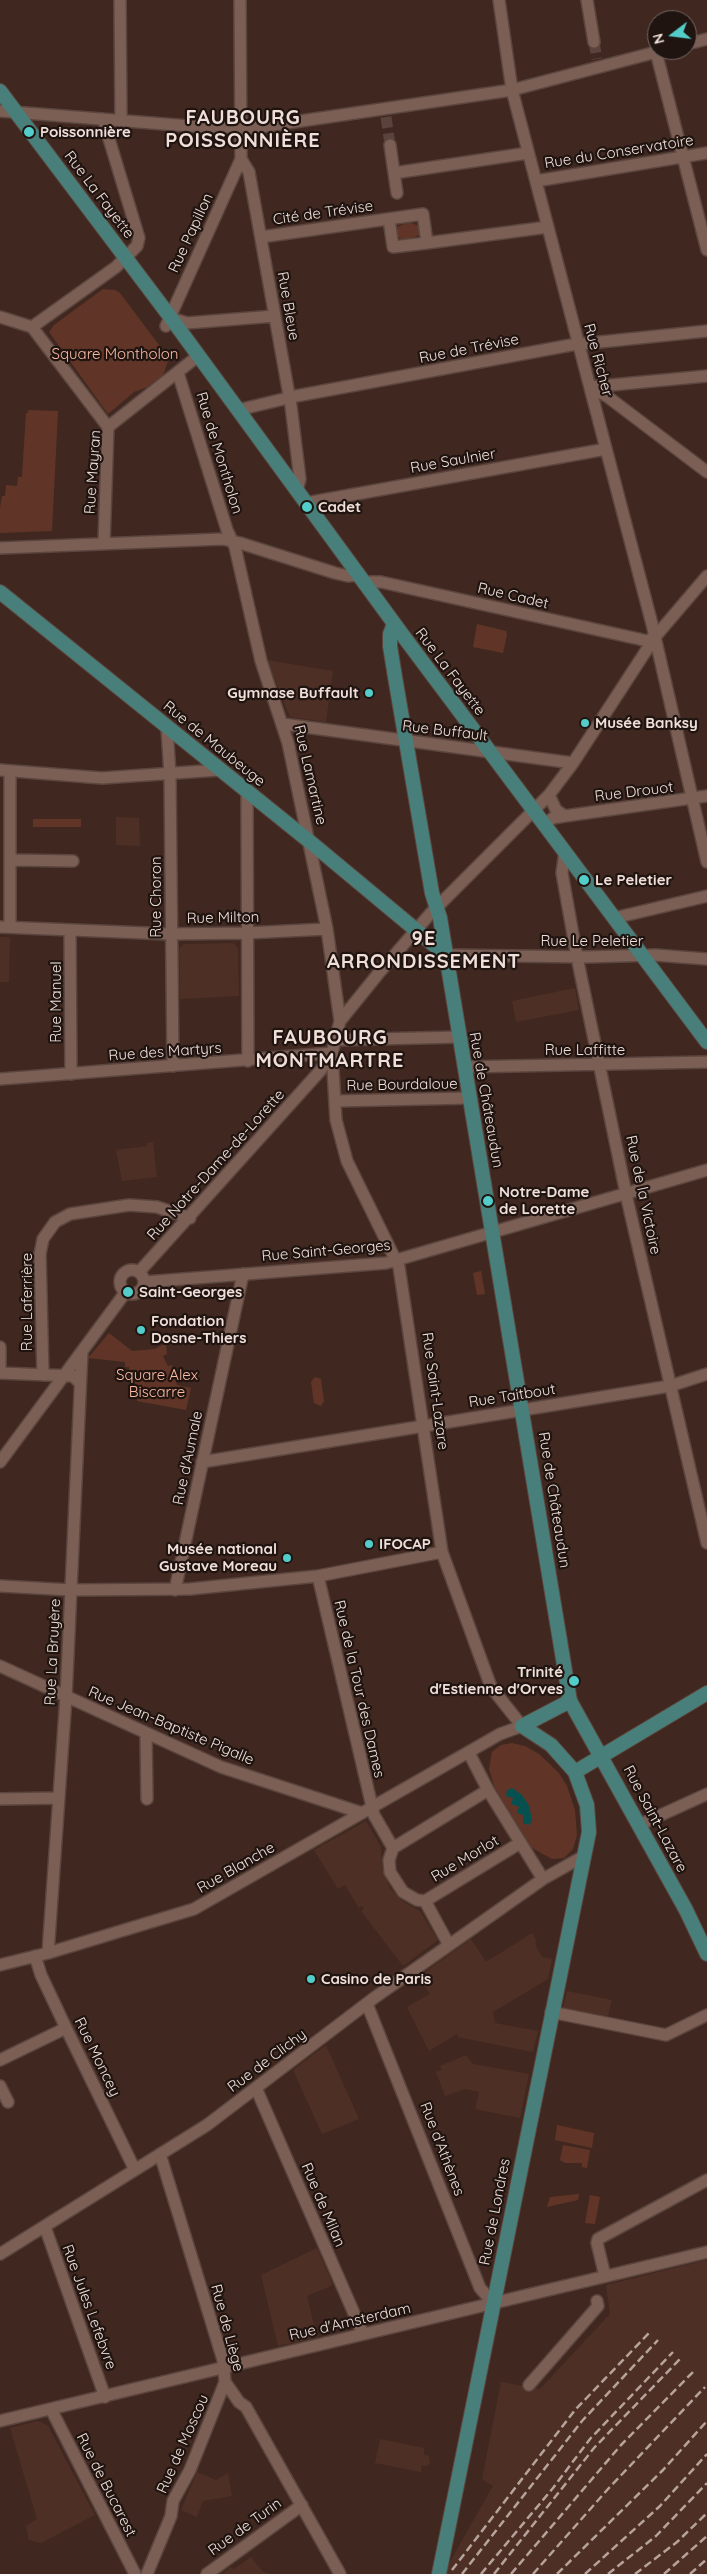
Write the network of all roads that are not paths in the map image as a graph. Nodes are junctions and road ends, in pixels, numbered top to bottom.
1 (120, 0) edge
2 (240, 0) edge
3 (498, 0) edge
4 (587, 0) edge
5 (594, 42) tunnel mouth
6 (647, 54) edge
7 (662, 60) edge
8 (512, 90) junction
9 (0, 92) edge
10 (0, 111) edge
11 (16, 113) junction
12 (103, 119) junction
13 (121, 120) junction
14 (240, 128) junction
15 (390, 145) tunnel mouth
16 (707, 152) edge
17 (528, 153) junction
18 (682, 157) junction
19 (241, 160) junction
20 (394, 173) junction
21 (536, 181) junction
22 (396, 193) dead end
23 (389, 219) junction
24 (548, 227) junction
25 (261, 237) junction
26 (427, 243) junction
27 (707, 250) edge
28 (125, 257) junction
29 (275, 316) junction
30 (0, 317) edge
31 (168, 322) junction
32 (32, 327) junction
33 (707, 331) edge
34 (579, 344) junction
35 (198, 356) junction
36 (178, 373) junction
37 (707, 376) edge
38 (590, 387) junction
39 (289, 398) junction
40 (238, 410) junction
41 (108, 427) junction
42 (606, 449) junction
43 (707, 472) edge
44 (302, 497) junction
45 (232, 541) junction
46 (104, 543) junction
47 (0, 548) edge
48 (707, 576) edge
49 (361, 578) junction
50 (0, 592) edge
51 (394, 624) junction
52 (655, 637) junction
53 (283, 724) junction
54 (167, 728) junction
55 (411, 740) junction
56 (490, 752) junction
57 (573, 763) junction
58 (219, 770) junction
59 (5, 771) edge
60 (170, 775) junction
61 (247, 792) junction
62 (549, 795) junction
63 (707, 796) edge
64 (692, 798) junction
65 (534, 811) junction
66 (565, 816) junction
67 (544, 824) junction
68 (309, 840) junction
69 (565, 851) junction
70 (12, 860) junction
71 (72, 861) dead end
72 (707, 862) edge
73 (707, 896) edge
74 (437, 908) junction
75 (614, 918) junction
76 (412, 926) junction
77 (5, 927) edge
78 (327, 929) junction
79 (70, 930) junction
80 (247, 933) junction
81 (170, 934) junction
82 (441, 950) junction
83 (578, 957) junction
84 (643, 957) junction
85 (707, 959) edge
86 (340, 1021) junction
87 (459, 1037) junction
88 (336, 1040) junction
89 (707, 1042) edge
90 (332, 1053) junction
91 (248, 1061) junction
92 (707, 1062) edge
93 (600, 1064) junction
94 (173, 1066) junction
95 (464, 1067) junction
96 (71, 1074) junction
97 (0, 1079) edge
98 (470, 1098) junction
99 (336, 1101) junction
100 (707, 1170) edge
101 (627, 1193) junction
102 (190, 1218) junction
103 (492, 1230) junction
104 (396, 1260) junction
105 (243, 1274) junction
106 (142, 1277) junction
107 (125, 1292) junction
108 (0, 1347) edge
109 (82, 1351) junction
110 (0, 1373) edge
111 (707, 1374) edge
112 (43, 1375) junction
113 (62, 1376) junction
114 (80, 1383) junction
115 (670, 1386) junction
116 (522, 1410) junction
117 (423, 1426) junction
118 (0, 1462) edge
119 (202, 1462) junction
120 (707, 1543) edge
121 (442, 1552) junction
122 (318, 1576) junction
123 (0, 1586) edge
124 (71, 1590) junction
125 (175, 1590) junction
126 (0, 1666) edge
127 (707, 1693) edge
128 (66, 1697) junction
129 (570, 1701) junction
130 (522, 1726) junction
131 (146, 1734) junction
132 (468, 1753) junction
133 (603, 1756) junction
134 (574, 1772) junction
135 (488, 1790) junction
136 (707, 1794) edge
137 (58, 1798) junction
138 (0, 1799) edge
139 (147, 1799) dead end
140 (367, 1811) junction
141 (639, 1825) junction
142 (520, 1843) junction
143 (393, 1848) junction
144 (584, 1856) junction
145 (543, 1879) junction
146 (425, 1901) junction
147 (449, 1945) junction
148 (48, 1953) junction
149 (707, 1954) edge
150 (35, 1956) junction
151 (0, 1965) edge
152 (367, 2004) junction
153 (552, 2012) junction
154 (707, 2015) edge
155 (66, 2028) junction
156 (0, 2060) edge
157 (0, 2086) edge
158 (256, 2088) junction
159 (8, 2102) dead end
160 (160, 2154) junction
161 (135, 2170) junction
162 (707, 2180) edge
163 (45, 2227) junction
164 (707, 2252) edge
165 (0, 2254) edge
166 (605, 2276) junction
167 (597, 2301) dead end
168 (493, 2303) junction
169 (363, 2334) junction
170 (223, 2367) junction
171 (225, 2382) junction
172 (528, 2385) dead end
173 (106, 2397) junction
174 (50, 2409) junction
175 (0, 2421) edge
176 (302, 2505) junction
177 (135, 2574) edge
178 (147, 2574) edge
179 (207, 2574) edge
180 (340, 2574) edge
181 (439, 2574) edge

1 - 13 street
2 - 14 street, Rue Bleue
3 - 8 street, Rue Richer
4 - 5 street
6 - 8 street
7 - 18 street
8 - 14 street
8 - 17 street, Rue Richer
9 - 11 main road, Rue La Fayette
10 - 11 street
11 - 12 street
11 - 28 main road, Rue La Fayette
12 - 13 street
12 - 28 street
13 - 14 street
14 - 19 street, Rue Bleue
15 - 20 street
16 - 18 street, Rue du Conservatoire
17 - 20 street
17 - 21 street, Rue Richer
18 - 21 street, Rue du Conservatoire
18 - 27 street
19 - 25 street, Rue Bleue
19 - 31 street, Rue Papillon
20 - 22 street
21 - 24 street, Rue Richer
23 - 25 street, Cité de Trévise
23 - 26 street, Cité de Trévise
23 - 26 street, Cité de Trévise
24 - 26 street, Cité de Trévise
24 - 34 street, Rue Richer
25 - 29 street, Rue Bleue
28 - 31 main road, Rue La Fayette
28 - 32 street
29 - 31 street
29 - 39 street, Rue Bleue
30 - 32 street
31 - 35 main road, Rue La Fayette
32 - 41 street
33 - 34 street, Rue de Trévise
34 - 38 street, Rue Richer
34 - 39 street, Rue de Trévise
35 - 36 street, Rue Mayran
35 - 40 main road, Rue La Fayette
36 - 41 street, Rue Mayran
36 - 45 street, Rue de Montholon
37 - 38 street
38 - 42 street, Rue Richer
38 - 43 street
39 - 40 street, Rue de Trévise
39 - 44 street, Rue Bleue
40 - 44 main road, Rue La Fayette
41 - 46 street, Rue Mayran
42 - 44 street, Rue Saulnier
42 - 52 street, Rue Richer
44 - 49 main road, Rue La Fayette
45 - 46 street, Rue Cadet
45 - 49 street, Rue Cadet
45 - 53 street, Rue Lamartine
46 - 47 street, Rue Cadet
48 - 52 street
49 - 51 main road, Rue La Fayette
49 - 52 street, Rue Cadet
50 - 54 main road, Rue de Maubeuge
51 - 55 main road, Rue de Châteaudun
51 - 56 main road, Rue La Fayette
52 - 57 street
52 - 64 street, Rue Richer
53 - 55 street, Rue Buffault
53 - 68 street, Rue Lamartine
54 - 58 main road, Rue de Maubeuge
54 - 60 street, Rue Choron
55 - 56 street, Rue Buffault
55 - 74 main road, Rue de Châteaudun
56 - 57 street, Rue Buffault
56 - 65 main road, Rue La Fayette
57 - 62 street
58 - 60 street
58 - 61 main road, Rue de Maubeuge
59 - 60 street
59 - 70 street
60 - 81 street, Rue Choron
61 - 68 main road, Rue de Maubeuge
61 - 80 street
62 - 65 street
62 - 66 street
63 - 64 street, Rue Drouot
64 - 66 street, Rue Drouot
64 - 72 street, Rue Richer
65 - 67 main road, Rue La Fayette
65 - 74 street
66 - 67 street, Rue Drouot
67 - 69 main road, Rue La Fayette
68 - 76 main road, Rue de Maubeuge
68 - 78 street, Rue Lamartine
69 - 75 main road, Rue La Fayette
69 - 83 street, Rue de la Victoire
70 - 71 street
70 - 77 street
73 - 75 street
74 - 76 street
74 - 82 main road, Rue de Châteaudun
75 - 84 main road, Rue La Fayette
76 - 82 main road, Rue de Maubeuge
76 - 86 street
77 - 79 street, Rue Milton
78 - 80 street, Rue Milton
78 - 86 street, Rue Lamartine
79 - 81 street, Rue Milton
79 - 96 street, Rue Manuel
80 - 81 street, Rue Milton
80 - 91 street
81 - 94 street, Rue Choron
82 - 83 street, Rue Le Peletier
82 - 87 main road, Rue de Châteaudun
83 - 84 street, Rue Le Peletier
83 - 93 street, Rue de la Victoire
84 - 85 street, Rue Le Peletier
84 - 89 main road, Rue La Fayette
86 - 88 street
87 - 88 street
87 - 95 main road, Rue de Châteaudun
88 - 90 street
90 - 91 street, Rue des Martyrs
90 - 99 street, Rue Saint-Lazare
90 - 102 street, Rue Notre-Dame-de-Lorette
91 - 94 street, Rue des Martyrs
92 - 93 street, Rue Laffitte
93 - 95 street, Rue Laffitte
93 - 101 street, Rue de la Victoire
94 - 96 street, Rue des Martyrs
95 - 98 main road, Rue de Châteaudun
96 - 97 street, Rue des Martyrs
98 - 99 street, Rue Bourdaloue
98 - 103 main road, Rue de Châteaudun
99 - 104 street, Rue Saint-Lazare
100 - 101 street, Rue Saint-Georges
101 - 103 street, Rue Saint-Georges
101 - 115 street, Rue de la Victoire
102 - 106 street, Rue Notre-Dame-de-Lorette
102 - 112 street, Rue Laferrière
103 - 104 street, Rue Saint-Georges
103 - 116 main road, Rue de Châteaudun
104 - 105 street, Rue Saint-Georges
104 - 117 street, Rue Saint-Lazare
105 - 106 street, Rue Saint-Georges
105 - 119 street, Rue d'Aumale
106 - 107 street
106 - 107 street
107 - 109 street
108 - 110 street
109 - 113 street
109 - 114 street, Rue La Bruyère
110 - 112 street
111 - 115 street, Rue Taitbout
112 - 113 street
113 - 114 street
113 - 118 street
114 - 124 street, Rue La Bruyère
115 - 116 street, Rue Taitbout
115 - 120 street, Rue de la Victoire
116 - 117 street, Rue Taitbout
116 - 129 main road, Rue de Châteaudun
117 - 119 street, Rue Taitbout
117 - 121 street, Rue Saint-Lazare
119 - 125 street, Rue d'Aumale
121 - 122 street
121 - 130 street, Rue Saint-Lazare
122 - 125 street
122 - 140 street, Rue de la Tour des Dames
123 - 124 street
124 - 125 street
124 - 128 street, Rue La Bruyère
126 - 128 street, Rue Jean-Baptiste Pigalle
127 - 133 main road
128 - 131 street, Rue Jean-Baptiste Pigalle
128 - 137 street, Rue La Bruyère
129 - 130 main road
129 - 133 main road, Rue Saint-Lazare
130 - 132 street, Rue Blanche
130 - 134 main road
131 - 139 street
131 - 140 street, Rue Jean-Baptiste Pigalle
132 - 135 street
132 - 140 street, Rue Blanche
133 - 134 main road
133 - 141 main road, Rue Saint-Lazare
134 - 144 main road, Rue de Londres
135 - 142 street
135 - 143 street
136 - 141 street
137 - 138 street
137 - 148 street, Rue La Bruyère
140 - 143 street, Rue de la Tour des Dames
140 - 148 street, Rue Blanche
141 - 149 main road, Rue Saint-Lazare
142 - 145 street
142 - 146 street, Rue Morlot
143 - 146 street
144 - 145 street, Rue de Clichy
144 - 153 main road, Rue de Londres
145 - 147 street, Rue de Clichy
146 - 147 street
147 - 152 street, Rue de Clichy
148 - 150 street, Rue Blanche
150 - 151 street, Rue Blanche
150 - 155 street, Rue Moncey
152 - 158 street, Rue de Clichy
152 - 168 street, Rue d'Athènes
153 - 154 street
153 - 168 main road, Rue de Londres
155 - 156 street
155 - 161 street, Rue Moncey
157 - 159 street
158 - 160 street, Rue de Clichy
158 - 169 street, Rue de Milan
160 - 161 street, Rue de Clichy
160 - 170 street, Rue de Liège
161 - 163 street, Rue de Clichy
162 - 166 street
163 - 165 street, Rue de Clichy
163 - 173 street, Rue Jules Lefebvre
164 - 166 street, Rue d'Amsterdam
166 - 168 street, Rue d'Amsterdam
167 - 172 street
168 - 169 street, Rue d'Amsterdam
168 - 181 main road, Rue de Londres
169 - 170 street, Rue d'Amsterdam
170 - 171 street, Rue de Liège
170 - 173 street, Rue d'Amsterdam
171 - 176 street, Rue de Liège
171 - 178 street, Rue de Moscou
173 - 174 street, Rue d'Amsterdam
174 - 175 street, Rue d'Amsterdam
174 - 177 street, Rue de Bucarest
176 - 179 street, Rue de Turin
176 - 180 street, Rue de Liège

